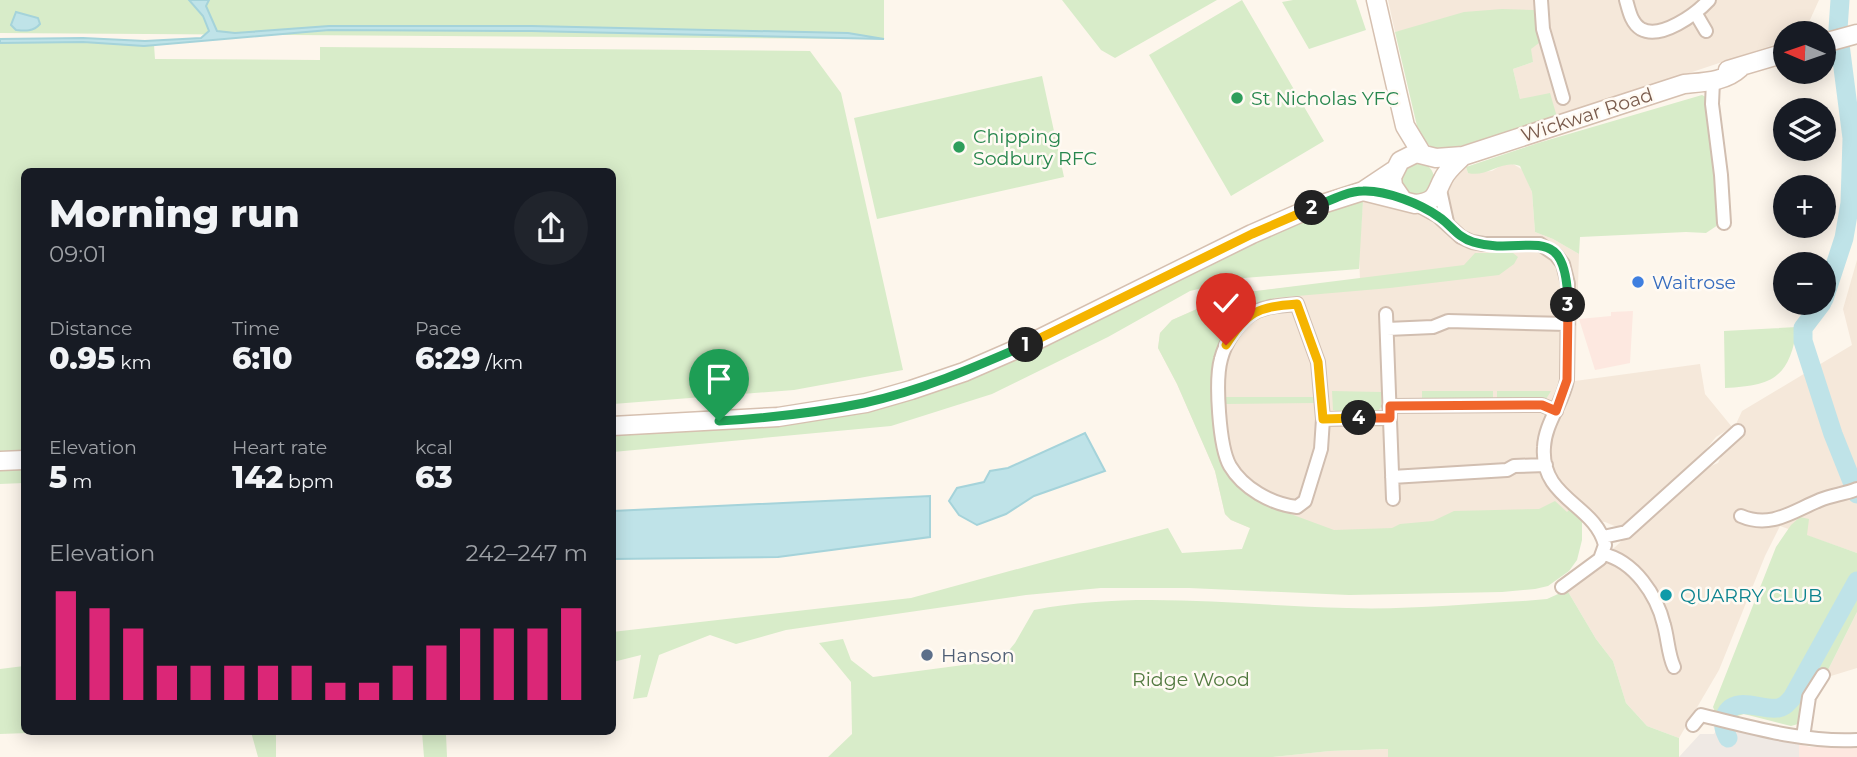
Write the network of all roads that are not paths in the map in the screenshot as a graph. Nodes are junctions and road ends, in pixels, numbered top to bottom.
1 (1376, 0) edge
2 (1541, 0) edge
3 (1626, 0) edge
4 (1709, 0) edge
5 (1696, 14) junction
6 (1706, 31) dead end
7 (1854, 34) edge
8 (1836, 39) edge
9 (1550, 49) junction
10 (1537, 54) dead end
11 (1773, 57) edge
12 (1713, 81) junction
13 (1563, 98) dead end
14 (1405, 126) junction
15 (1427, 156) junction
16 (1463, 156) junction
17 (1396, 167) junction
18 (1441, 185) junction
19 (1363, 191) junction
20 (1409, 201) junction
21 (1447, 222) junction
22 (1724, 223) dead end
23 (1386, 314) dead end
24 (1568, 324) junction
25 (1387, 329) junction
26 (1556, 411) junction
27 (1390, 412) junction
28 (1323, 419) junction
29 (616, 426) edge
30 (1738, 431) dead end
31 (21, 460) edge
32 (0, 461) edge
33 (1546, 466) junction
34 (1392, 477) junction
35 (1854, 491) edge
36 (1393, 499) dead end
37 (1741, 516) dead end
38 (1603, 537) junction
39 (1603, 554) junction
40 (1562, 587) dead end
41 (1674, 667) dead end
42 (1823, 675) dead end
43 (1701, 715) dead end
44 (1804, 737) junction
45 (1857, 740) edge

1 - 14 main road
2 - 9 street
3 - 5 street
4 - 5 street
5 - 6 street
7 - 8 main road
9 - 10 street
9 - 13 street
11 - 12 main road, Wickwar Road
12 - 16 main road, Wickwar Road
12 - 22 street
14 - 15 main road
14 - 17 main road
15 - 16 main road, Wickwar Road
15 - 17 main road, Wickwar Road
15 - 18 main road
16 - 18 main road
17 - 19 main road, Wickwar Road
17 - 20 main road
18 - 20 main road
18 - 21 street
19 - 20 main road
19 - 29 main road, Wickwar Road
20 - 21 street
21 - 24 street
23 - 25 street
24 - 25 street
24 - 26 street
25 - 27 street
26 - 27 street
26 - 33 street
27 - 28 street
27 - 34 street
28 - 28 street
30 - 38 street
31 - 32 main road
33 - 34 street
33 - 38 street
34 - 36 street
35 - 37 street
38 - 39 street
39 - 40 street
39 - 41 street
42 - 44 street
43 - 44 street
44 - 45 street

